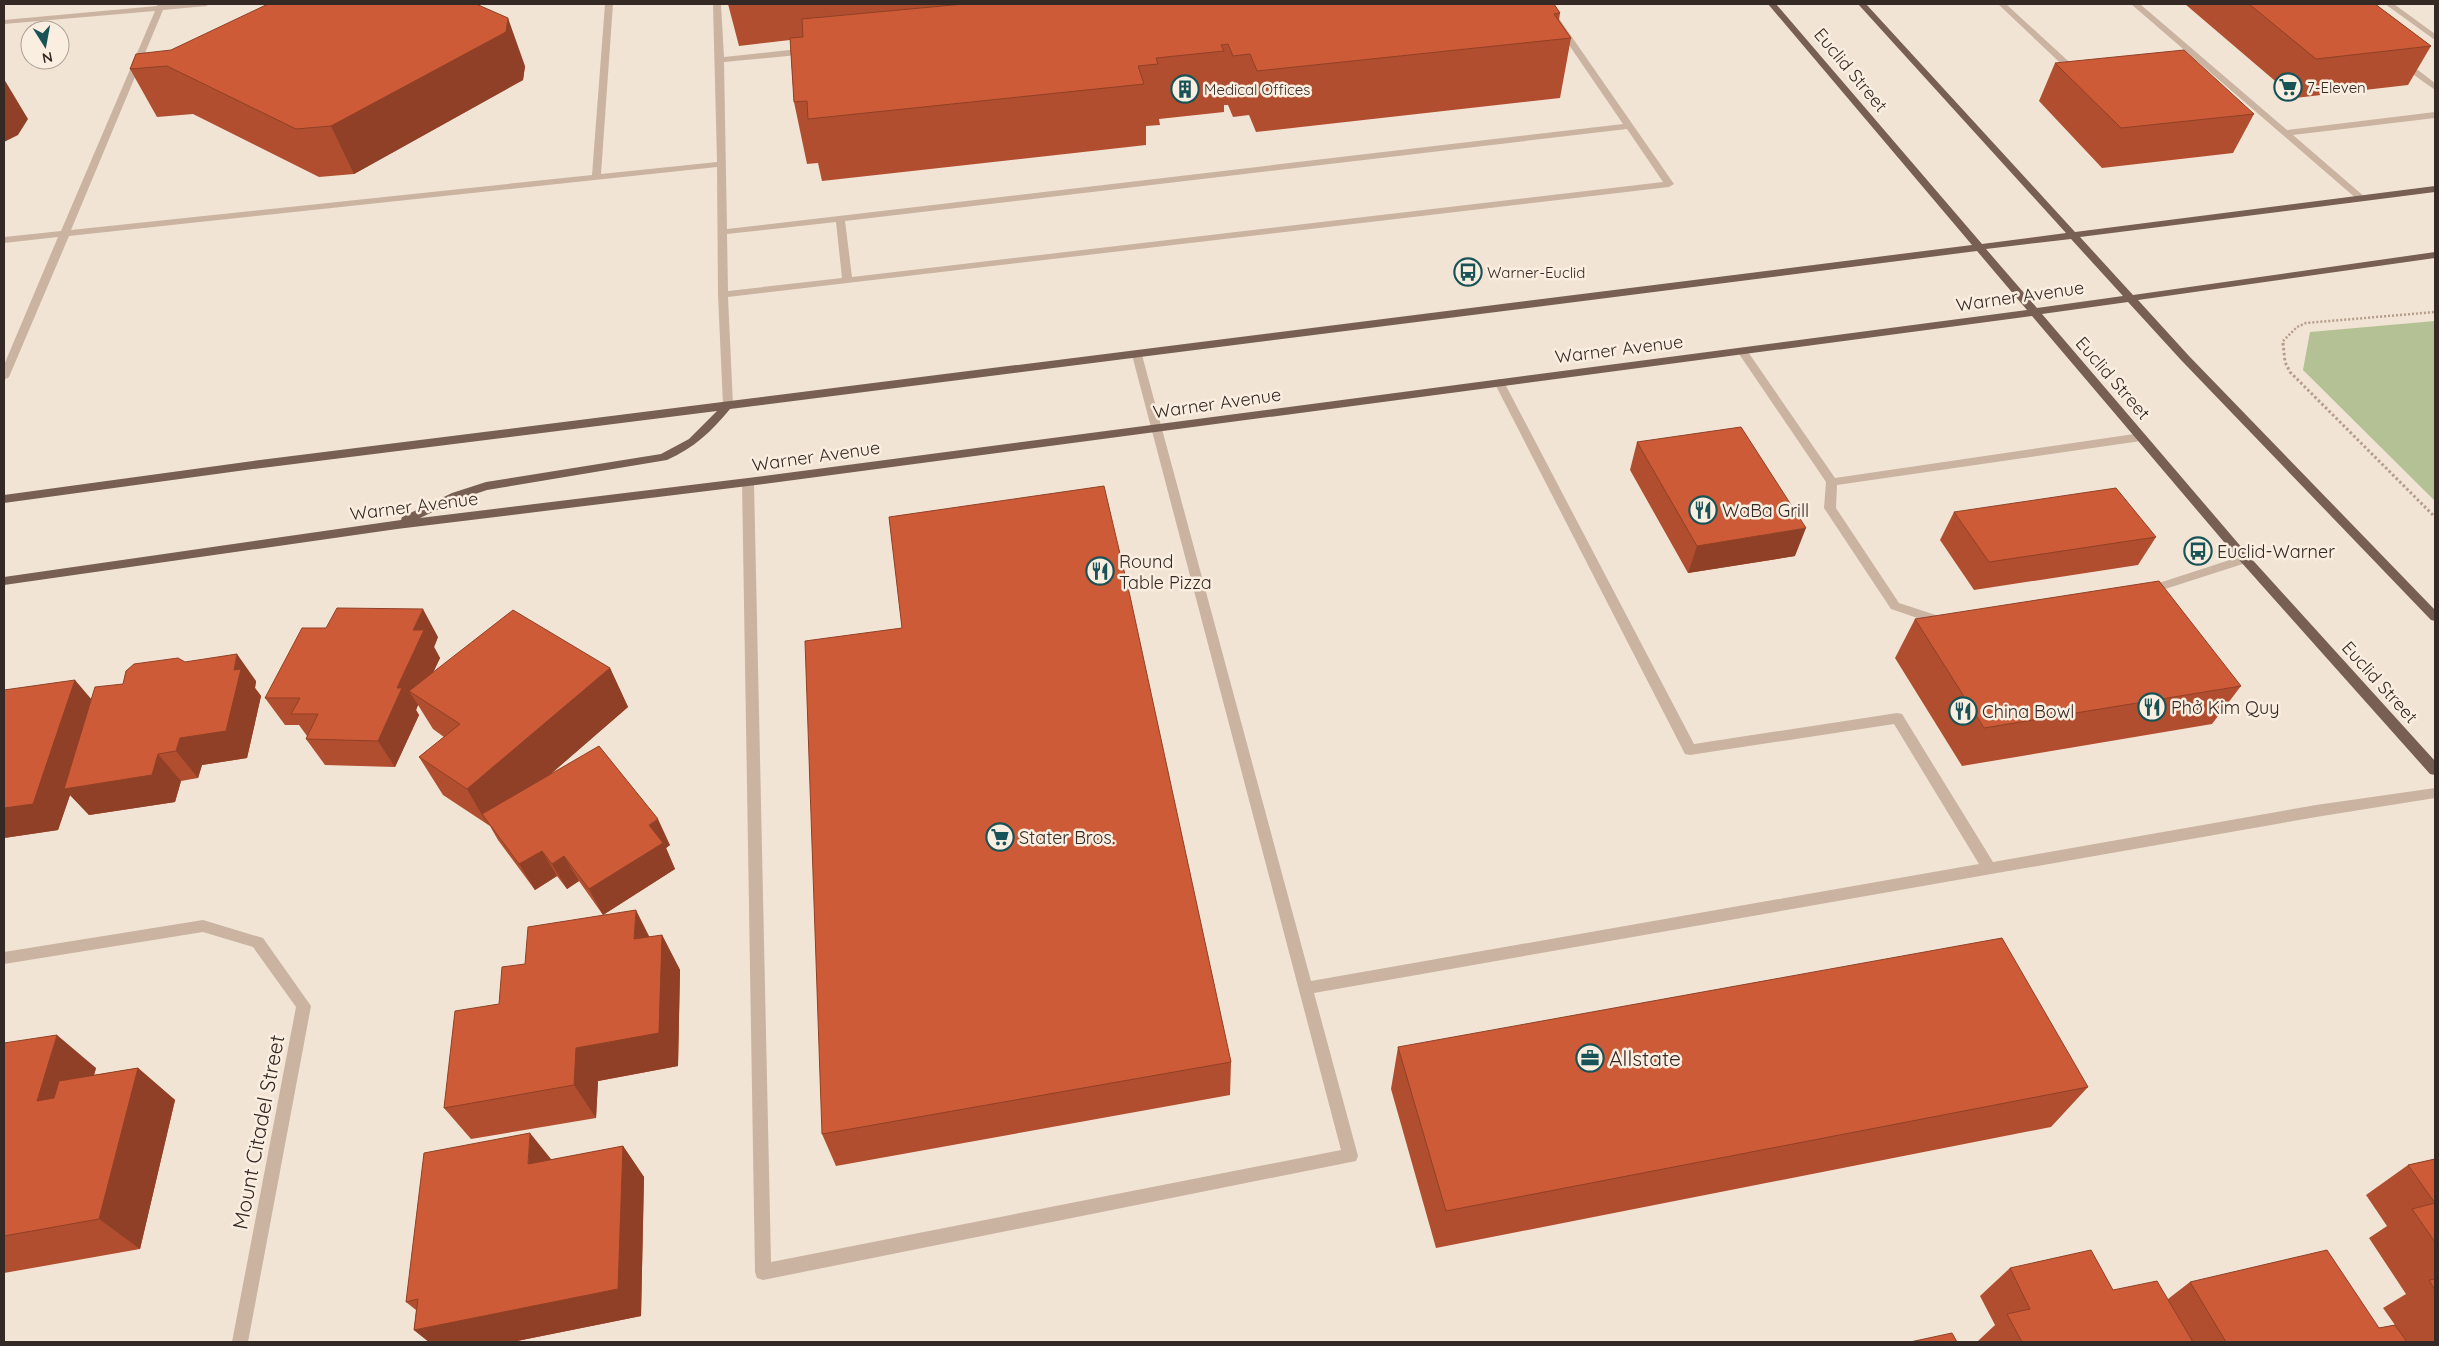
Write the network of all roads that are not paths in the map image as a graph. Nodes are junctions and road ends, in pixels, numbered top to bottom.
1 (206, 4) edge
2 (608, 4) edge
3 (717, 4) edge
4 (1545, 4) edge
5 (1772, 4) edge
6 (1862, 4) edge
7 (2002, 4) edge
8 (2135, 4) edge
9 (2389, 4) edge
10 (161, 6) edge
11 (4, 22) edge
12 (2435, 38) edge
13 (819, 50) edge
14 (2396, 58) edge
15 (720, 60) junction
16 (2081, 78) edge
17 (2435, 87) edge
18 (2435, 114) edge
19 (1629, 126) junction
20 (2285, 133) junction
21 (722, 164) junction
22 (596, 177) junction
23 (2435, 189) edge
24 (2361, 198) junction
25 (840, 218) junction
26 (723, 232) junction
27 (64, 234) junction
28 (2071, 235) junction
29 (4, 240) edge
30 (1979, 248) junction
31 (2435, 255) edge
32 (847, 280) junction
33 (723, 295) junction
34 (2130, 298) junction
35 (2033, 312) junction
36 (1742, 351) junction
37 (1137, 355) junction
38 (4, 377) edge
39 (1499, 382) junction
40 (728, 405) junction
41 (1157, 428) junction
42 (2141, 438) junction
43 (748, 482) junction
44 (1832, 482) junction
45 (4, 499) edge
46 (397, 525) junction
47 (2246, 559) junction
48 (4, 581) edge
49 (2133, 591) edge
50 (2435, 617) edge
51 (1958, 618) edge
52 (2435, 770) edge
53 (2435, 793) edge
54 (1990, 868) junction
55 (4, 958) edge
56 (1305, 988) junction
57 (240, 1342) edge

1 - 10 street
2 - 22 street
3 - 15 street
4 - 19 street
5 - 30 main road, Euclid Street
6 - 28 main road
7 - 16 street
8 - 20 street
9 - 12 street
10 - 11 street
10 - 27 street
13 - 15 street
14 - 17 street
15 - 21 street
18 - 20 street
19 - 25 street
19 - 32 street
20 - 24 street
21 - 22 street
21 - 26 street
22 - 27 street
23 - 24 main road
24 - 28 main road
25 - 26 street
25 - 32 street
26 - 33 street
27 - 29 street
27 - 38 street
28 - 30 main road
28 - 34 main road
30 - 35 main road, Euclid Street
30 - 37 main road
31 - 34 main road, Warner Avenue
32 - 33 street
33 - 40 street
34 - 35 main road, Warner Avenue
34 - 50 main road
35 - 36 main road, Warner Avenue
35 - 42 main road, Euclid Street
36 - 39 main road, Warner Avenue
36 - 44 street
37 - 40 main road
37 - 41 street
39 - 41 main road, Warner Avenue
39 - 54 street
40 - 45 main road
40 - 46 main road
41 - 43 main road, Warner Avenue
41 - 56 street
42 - 44 street
42 - 47 main road, Euclid Street
43 - 46 main road, Warner Avenue
43 - 56 street
44 - 51 street
46 - 48 main road, Warner Avenue
47 - 49 street
47 - 52 main road, Euclid Street
53 - 54 street
54 - 56 street
55 - 57 street, Mount Citadel Street

